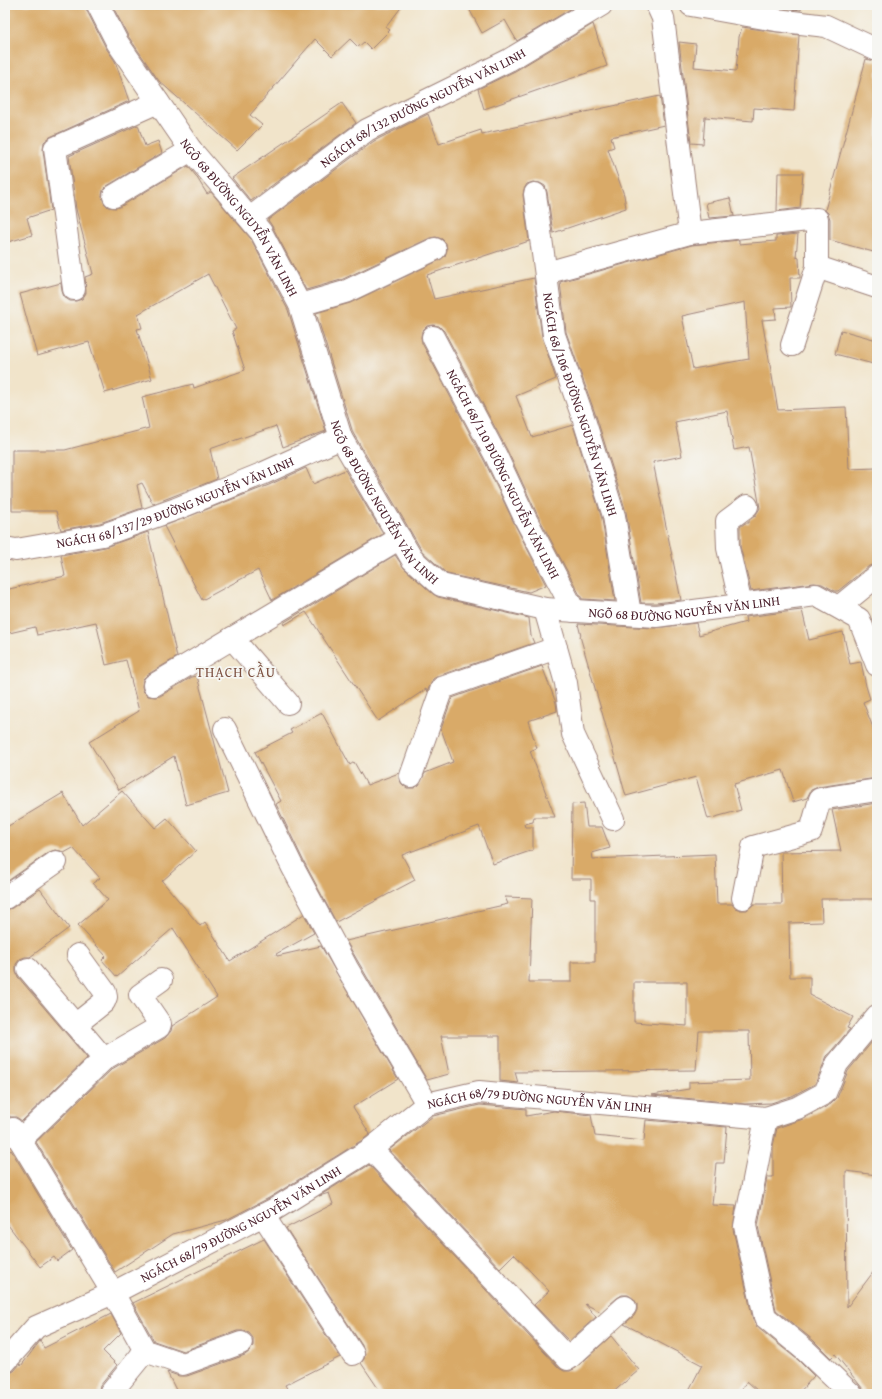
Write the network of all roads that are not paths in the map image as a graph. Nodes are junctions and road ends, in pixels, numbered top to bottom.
1 (98, 5) edge
2 (601, 5) edge
3 (658, 5) edge
4 (691, 5) edge
5 (877, 50) edge
6 (158, 102) junction
7 (191, 150) junction
8 (535, 194) dead end
9 (114, 196) dead end
10 (250, 218) junction
11 (690, 233) junction
12 (435, 249) dead end
13 (817, 267) junction
14 (546, 273) junction
15 (877, 287) edge
16 (74, 289) dead end
17 (300, 305) junction
18 (433, 337) dead end
19 (792, 345) dead end
20 (341, 438) junction
21 (747, 506) dead end
22 (400, 538) junction
23 (5, 548) edge
24 (877, 576) edge
25 (741, 605) junction
26 (839, 607) junction
27 (545, 609) junction
28 (574, 611) junction
29 (630, 614) junction
30 (232, 638) junction
31 (556, 648) junction
32 (877, 665) edge
33 (154, 685) dead end
34 (288, 703) dead end
35 (225, 729) dead end
36 (411, 776) dead end
37 (877, 790) edge
38 (613, 819) dead end
39 (56, 862) dead end
40 (5, 898) edge
41 (743, 898) dead end
42 (78, 955) dead end
43 (28, 969) dead end
44 (160, 980) dead end
45 (877, 1016) edge
46 (75, 1025) junction
47 (104, 1059) junction
48 (427, 1104) junction
49 (766, 1118) junction
50 (12, 1137) edge
51 (370, 1149) junction
52 (263, 1215) junction
53 (113, 1293) junction
54 (625, 1307) dead end
55 (241, 1343) dead end
56 (145, 1351) junction
57 (353, 1354) dead end
58 (5, 1362) edge
59 (110, 1394) edge
60 (851, 1394) edge

1 - 6 street, NGÕ 68 ĐƯỜNG NGUYỄN VĂN LINH
2 - 10 street, NGÁCH 68/132 ĐƯỜNG NGUYỄN VĂN LINH
3 - 11 street
4 - 5 street
6 - 7 street, NGÕ 68 ĐƯỜNG NGUYỄN VĂN LINH
6 - 16 street
7 - 9 street
7 - 10 street, NGÕ 68 ĐƯỜNG NGUYỄN VĂN LINH
8 - 14 street, NGÁCH 68/106 ĐƯỜNG NGUYỄN VĂN LINH
10 - 17 street, NGÕ 68 ĐƯỜNG NGUYỄN VĂN LINH
11 - 13 street
11 - 14 street
12 - 17 street
13 - 15 street
13 - 19 street
14 - 29 street, NGÁCH 68/106 ĐƯỜNG NGUYỄN VĂN LINH
17 - 20 street, NGÕ 68 ĐƯỜNG NGUYỄN VĂN LINH
18 - 28 street, NGÁCH 68/110 ĐƯỜNG NGUYỄN VĂN LINH
20 - 22 street, NGÕ 68 ĐƯỜNG NGUYỄN VĂN LINH
20 - 23 street, NGÁCH 68/137/29 ĐƯỜNG NGUYỄN VĂN LINH
21 - 25 street
22 - 27 street, NGÕ 68 ĐƯỜNG NGUYỄN VĂN LINH
22 - 30 street
24 - 26 street
25 - 26 street, NGÕ 68 ĐƯỜNG NGUYỄN VĂN LINH
25 - 29 street, NGÕ 68 ĐƯỜNG NGUYỄN VĂN LINH
26 - 32 street, NGÕ 68 ĐƯỜNG NGUYỄN VĂN LINH
27 - 28 street, NGÕ 68 ĐƯỜNG NGUYỄN VĂN LINH
27 - 31 street
28 - 29 street, NGÕ 68 ĐƯỜNG NGUYỄN VĂN LINH
30 - 33 street
30 - 34 street
31 - 36 street
31 - 38 street
35 - 48 street
37 - 41 street
39 - 40 street
42 - 46 street
43 - 46 street
44 - 47 street
45 - 49 street, NGÁCH 68/79 ĐƯỜNG NGUYỄN VĂN LINH
46 - 47 street
47 - 50 street
48 - 49 street, NGÁCH 68/79 ĐƯỜNG NGUYỄN VĂN LINH
48 - 51 street, NGÁCH 68/79 ĐƯỜNG NGUYỄN VĂN LINH
49 - 60 street
50 - 53 street
51 - 52 street, NGÁCH 68/79 ĐƯỜNG NGUYỄN VĂN LINH
51 - 54 street
52 - 53 street, NGÁCH 68/79 ĐƯỜNG NGUYỄN VĂN LINH
52 - 57 street
53 - 56 street
53 - 58 street, NGÁCH 68/79 ĐƯỜNG NGUYỄN VĂN LINH
55 - 56 street
56 - 59 street

